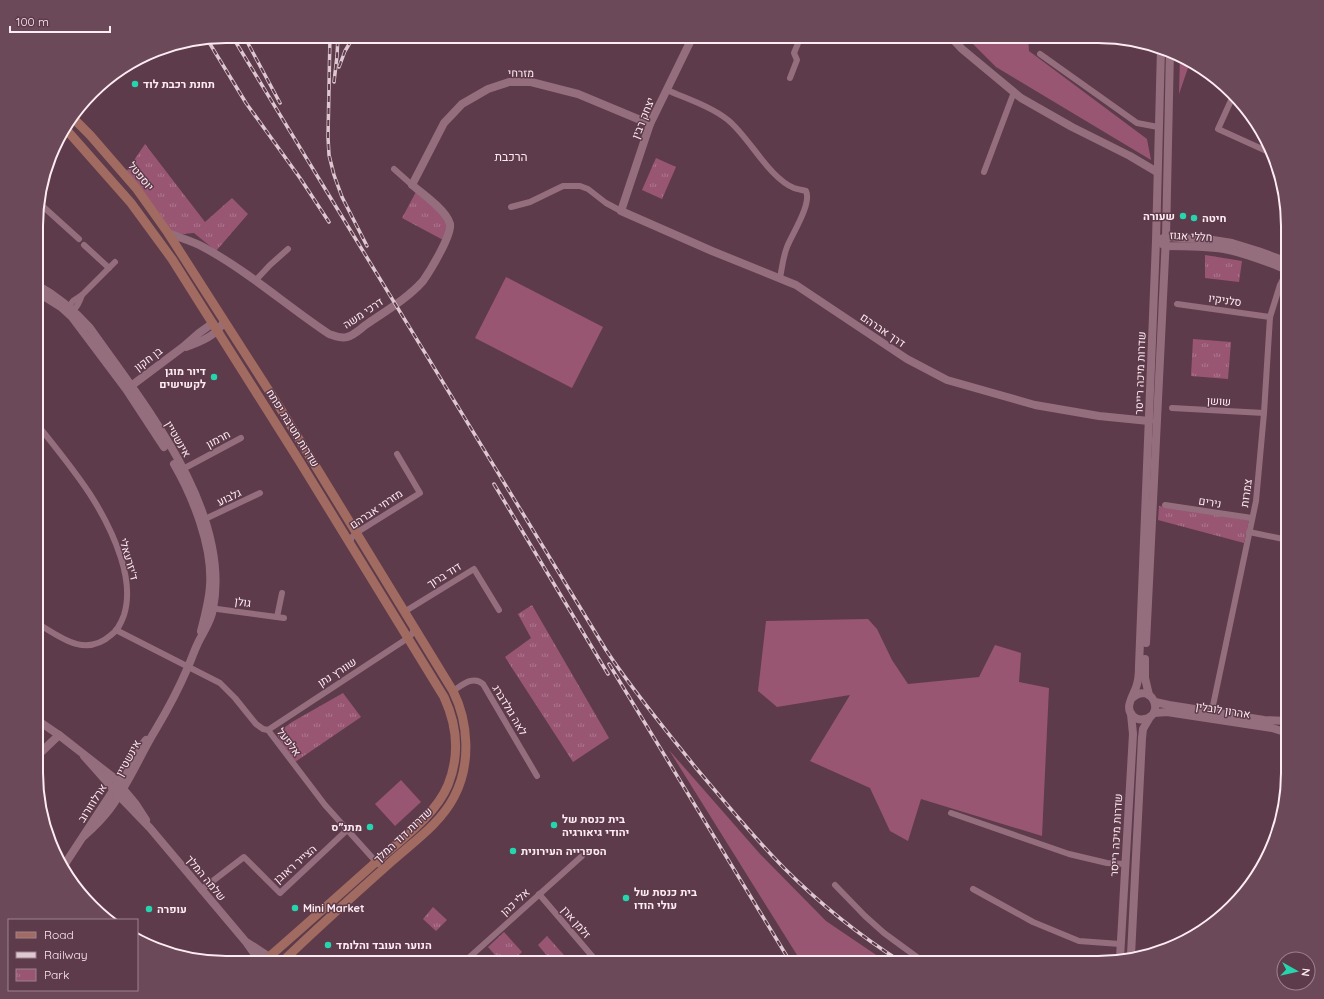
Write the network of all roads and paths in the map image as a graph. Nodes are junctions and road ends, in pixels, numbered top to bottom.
1 (690, 43) edge
2 (798, 43) edge
3 (956, 43) edge
4 (1040, 54) dead end
5 (1161, 54) edge
6 (1170, 58) edge
7 (790, 78) dead end
8 (667, 90) junction
9 (1014, 92) junction
10 (1231, 100) edge
11 (76, 121) edge
12 (650, 124) junction
13 (1158, 127) junction
14 (68, 132) edge
15 (1264, 150) edge
16 (394, 168) dead end
17 (984, 172) dead end
18 (1157, 172) junction
19 (412, 185) junction
20 (511, 207) dead end
21 (44, 208) edge
22 (621, 211) junction
23 (168, 232) junction
24 (79, 240) dead end
25 (1156, 241) junction
26 (192, 242) junction
27 (1166, 242) junction
28 (84, 245) dead end
29 (288, 249) dead end
30 (182, 255) junction
31 (115, 262) dead end
32 (1281, 266) edge
33 (109, 268) junction
34 (780, 278) junction
35 (256, 281) junction
36 (1281, 284) edge
37 (43, 289) edge
38 (43, 295) edge
39 (1177, 304) dead end
40 (70, 310) junction
41 (1270, 317) junction
42 (224, 321) junction
43 (216, 327) junction
44 (129, 388) junction
45 (1172, 408) dead end
46 (1264, 414) junction
47 (1149, 421) junction
48 (43, 432) edge
49 (242, 438) dead end
50 (397, 454) dead end
51 (183, 469) junction
52 (260, 493) dead end
53 (1165, 505) dead end
54 (1252, 518) junction
55 (205, 519) junction
56 (1249, 532) junction
57 (356, 533) junction
58 (1281, 539) edge
59 (349, 544) junction
60 (282, 593) dead end
61 (210, 608) junction
62 (499, 610) dead end
63 (404, 612) junction
64 (277, 617) junction
65 (284, 618) dead end
66 (43, 627) edge
67 (414, 628) junction
68 (116, 630) junction
69 (408, 638) junction
70 (188, 667) junction
71 (453, 691) junction
72 (1132, 698) junction
73 (1152, 698) junction
74 (1131, 714) junction
75 (1152, 715) junction
76 (1211, 715) junction
77 (1281, 721) edge
78 (43, 724) edge
79 (268, 730) junction
80 (1281, 731) edge
81 (59, 735) junction
82 (43, 750) edge
83 (538, 776) dead end
84 (119, 789) junction
85 (951, 813) dead end
86 (347, 830) junction
87 (582, 856) dead end
88 (375, 862) junction
89 (66, 863) edge
90 (1125, 864) junction
91 (385, 868) junction
92 (835, 885) dead end
93 (973, 889) dead end
94 (201, 890) junction
95 (539, 894) junction
96 (1120, 944) junction
97 (293, 951) junction
98 (1131, 952) edge
99 (1120, 954) edge
100 (263, 956) edge
101 (272, 956) edge
102 (288, 956) edge
103 (292, 956) edge
104 (471, 956) edge
105 (592, 956) edge
106 (915, 956) edge

1 - 8 street, יצחק רבין
2 - 7 street
3 - 9 street
4 - 13 street
5 - 13 street, שדרות מיכה רייסר
6 - 27 street, שדרות מיכה רייסר
8 - 12 street, יצחק רבין
8 - 34 street
9 - 17 street
9 - 18 street
10 - 15 street
11 - 23 main road, יוספטל
12 - 19 street, מזרחי
12 - 22 street, יצחק רבין
13 - 18 street, שדרות מיכה רייסר
14 - 43 main road, שדרות חטיבת יפתח
16 - 19 street
18 - 25 street, שדרות מיכה רייסר
19 - 35 street, דרכי משה
20 - 22 street
21 - 24 street
22 - 34 street, דרך אברהם
23 - 26 street, דרכי משה
23 - 30 main road, יוספטל
25 - 27 street, חללי אגוז
25 - 47 street, שדרות מיכה רייסר
26 - 30 street
26 - 35 street, דרכי משה
27 - 32 street, חללי אגוז
27 - 73 street, שדרות מיכה רייסר
28 - 33 street
29 - 35 street
30 - 42 main road, שדרות חטיבת יפתח
31 - 33 street
33 - 40 street
34 - 47 street, דרך אברהם
36 - 41 street, צמרות
37 - 40 street, אינשטיין
38 - 40 street, אינשטיין
39 - 41 street, סלניקיו
40 - 44 street, אינשטיין
41 - 46 street, צמרות
42 - 43 street, בן חקון
42 - 57 main road, שדרות חטיבת יפתח
43 - 44 street, בן חקון
43 - 59 main road, שדרות חטיבת יפתח
44 - 51 street, אינשטיין
44 - 61 street, אינשטיין
45 - 46 street, שושן
46 - 54 street, צמרות
47 - 72 street, שדרות מיכה רייסר
48 - 68 street, ד'יזרעאלי
49 - 51 street, חרמון
50 - 57 street, מזרחי אברהם
51 - 55 street, אינשטיין
52 - 55 street, גלבוע
53 - 54 street, נירים
54 - 56 street, צמרות
55 - 61 street, אינשטיין
56 - 58 street
56 - 76 street, צמרות
57 - 59 street, מזרחי אברהם
57 - 63 main road, שדרות חטיבת יפתח
59 - 69 main road, שדרות חטיבת יפתח
60 - 64 street
61 - 64 street, גולן
61 - 70 street, אינשטיין
62 - 63 street, דוד ברוך
63 - 67 main road, שדרות חטיבת יפתח
64 - 65 street, גולן
66 - 68 street
67 - 69 street, שוורץ נתן
67 - 71 main road, שדרות דוד המלך
68 - 70 street, אלפעל
69 - 79 street, שוורץ נתן
69 - 88 main road, שדרות דוד המלך
70 - 79 street, אלפעל
70 - 84 street, אינשטיין
71 - 83 street, לאה גולדברג
71 - 91 main road, שדרות דוד המלך
72 - 73 street
72 - 74 street
73 - 75 street
73 - 76 street, אהרון לובלין
74 - 75 street
74 - 90 street, שדרות מיכה רייסר
75 - 76 street, אהרון לובלין
75 - 98 street, שדרות מיכה רייסר
76 - 77 street, אהרון לובלין
76 - 80 street, אהרון לובלין
78 - 81 street, שלמה המלך
79 - 86 street, אלפעל
81 - 82 street
81 - 84 street, שלמה המלך
84 - 89 street, ארלוזורוב
84 - 94 street, שלמה המלך
85 - 90 street
86 - 88 street, אלפעל
86 - 94 street, הצייר ראובן
87 - 95 street, אלי כהן
88 - 91 street, אלפעל
88 - 101 main road, שדרות דוד המלך
90 - 96 street, שדרות מיכה רייסר
91 - 97 main road, שדרות דוד המלך
92 - 106 street
93 - 96 street
94 - 100 street, שלמה המלך
95 - 104 street, אלי כהן
95 - 105 street, זלמן ארן
96 - 99 street, שדרות מיכה רייסר
97 - 102 main road, שדרות דוד המלך
97 - 103 main road

